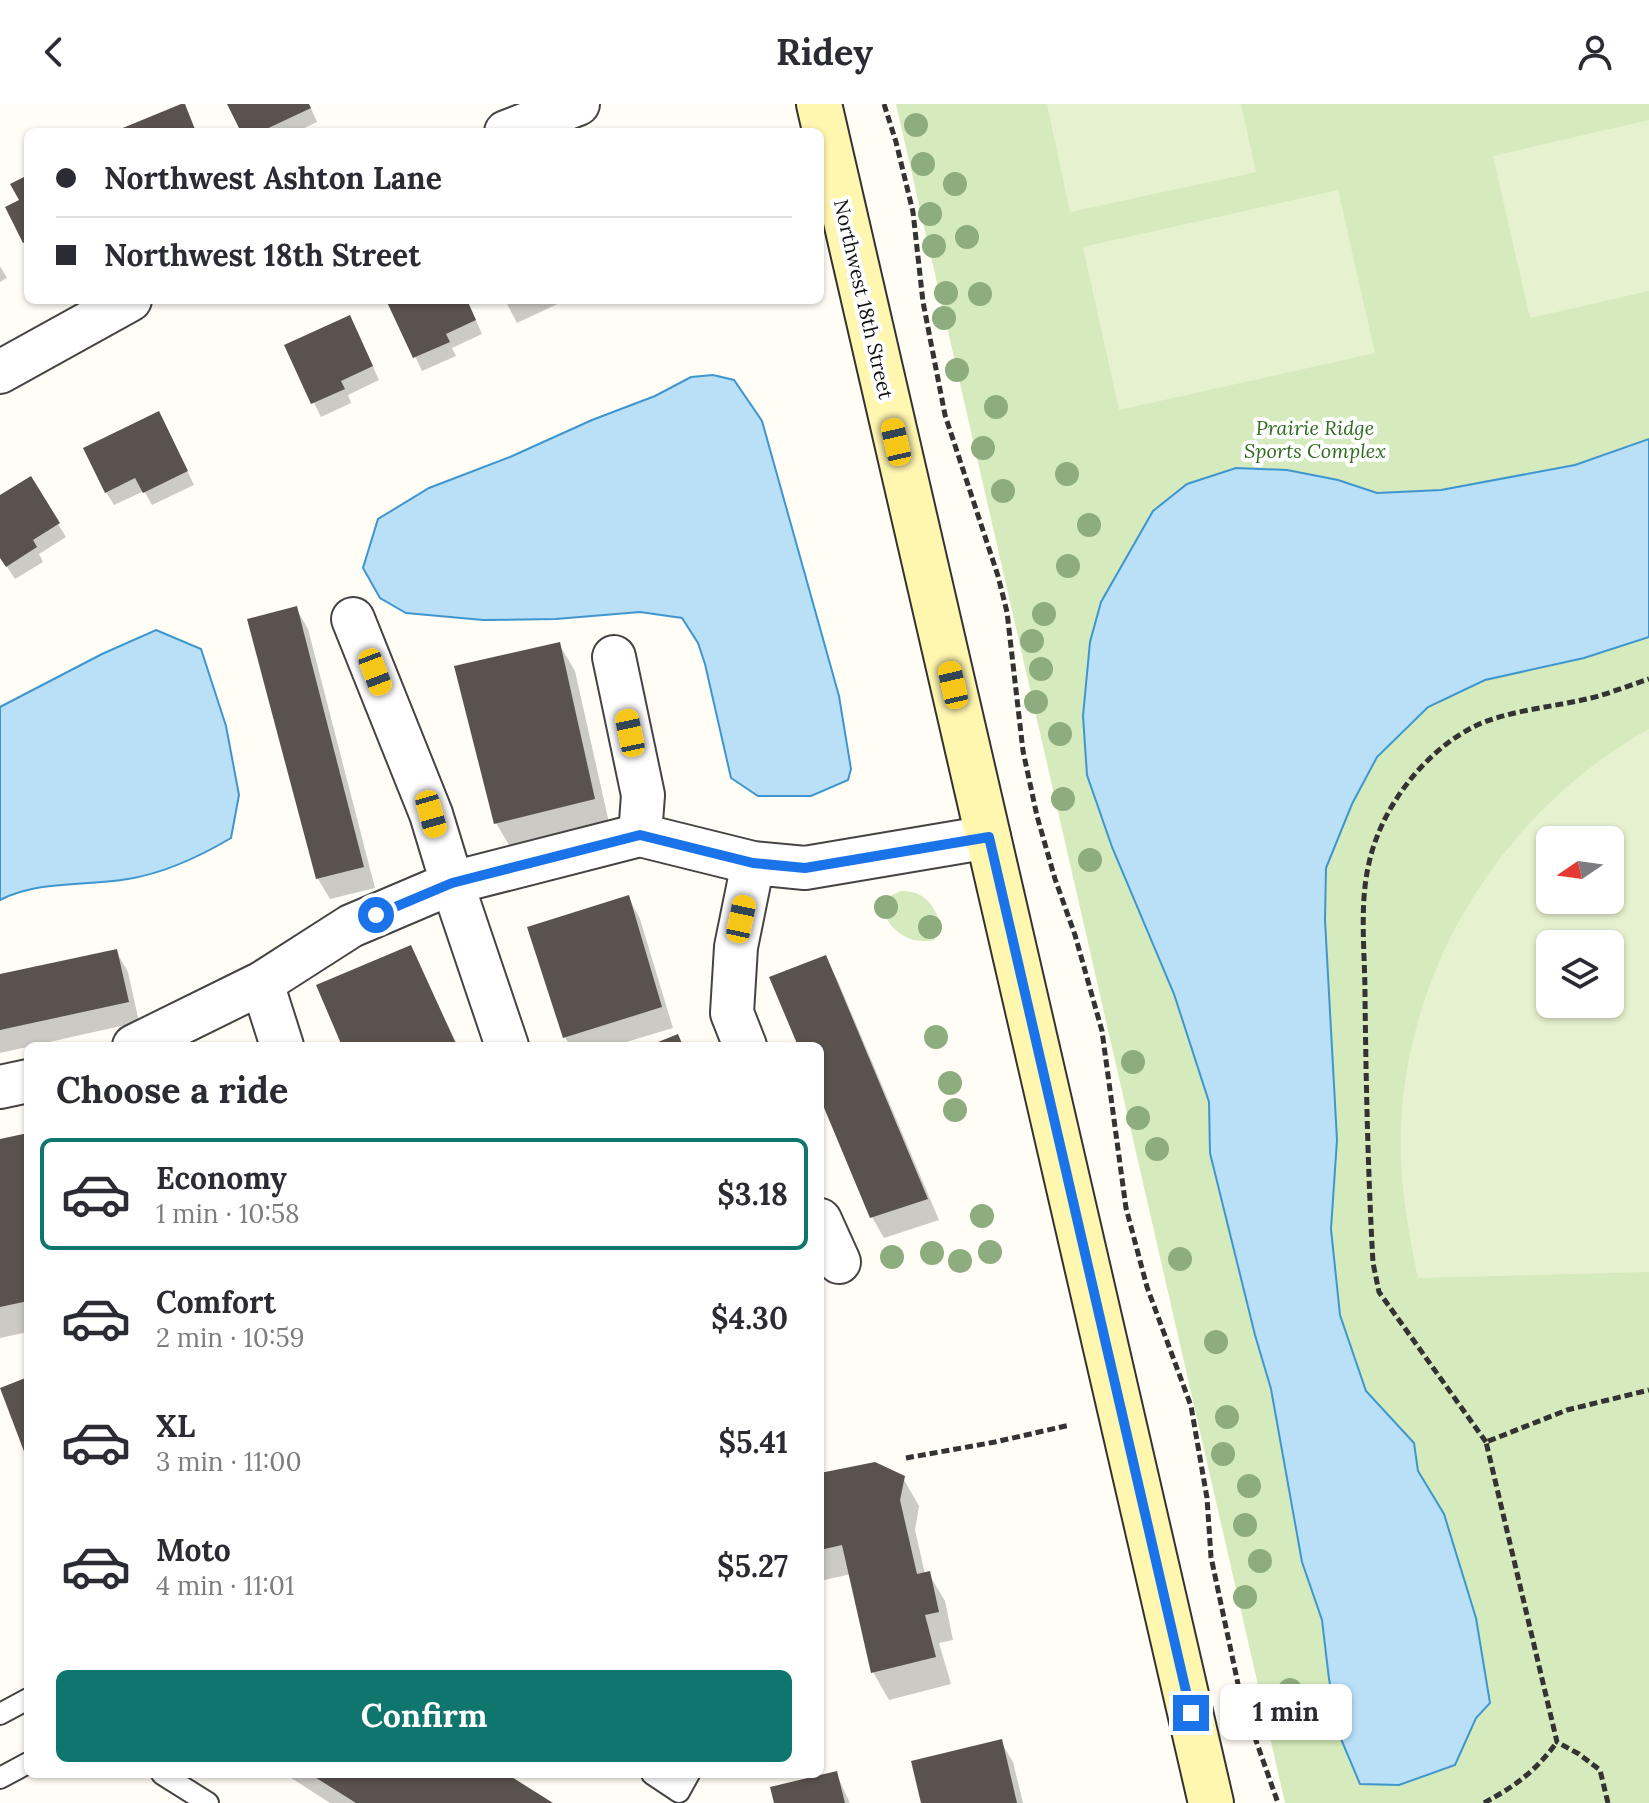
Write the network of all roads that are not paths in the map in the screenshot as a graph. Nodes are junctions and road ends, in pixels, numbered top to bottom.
1 (578, 104) edge
2 (819, 104) edge
3 (516, 128) edge
4 (123, 304) edge
5 (0, 372) edge
6 (353, 619) dead end
7 (614, 657) dead end
8 (640, 835) junction
9 (989, 837) junction
10 (753, 863) junction
11 (452, 883) junction
12 (262, 983) junction
13 (142, 1042) edge
14 (281, 1042) edge
15 (506, 1042) edge
16 (743, 1042) edge
17 (24, 1082) edge
18 (0, 1087) edge
19 (824, 1229) edge
20 (839, 1262) dead end
21 (24, 1701) edge
22 (0, 1714) edge
23 (24, 1765) edge
24 (0, 1778) edge
25 (168, 1778) edge
26 (658, 1778) edge
27 (687, 1778) edge
28 (208, 1803) edge
29 (1211, 1803) edge

1 - 3 street
2 - 9 main road, Northwest 18th Street
4 - 5 street
6 - 11 street
7 - 8 street
8 - 10 street
8 - 11 street
9 - 10 street
9 - 29 main road, Northwest 18th Street
10 - 16 street
11 - 12 street
11 - 15 street
12 - 13 street
12 - 14 street
17 - 18 street
19 - 20 street
21 - 22 lane
23 - 24 lane
25 - 28 lane
26 - 27 lane

